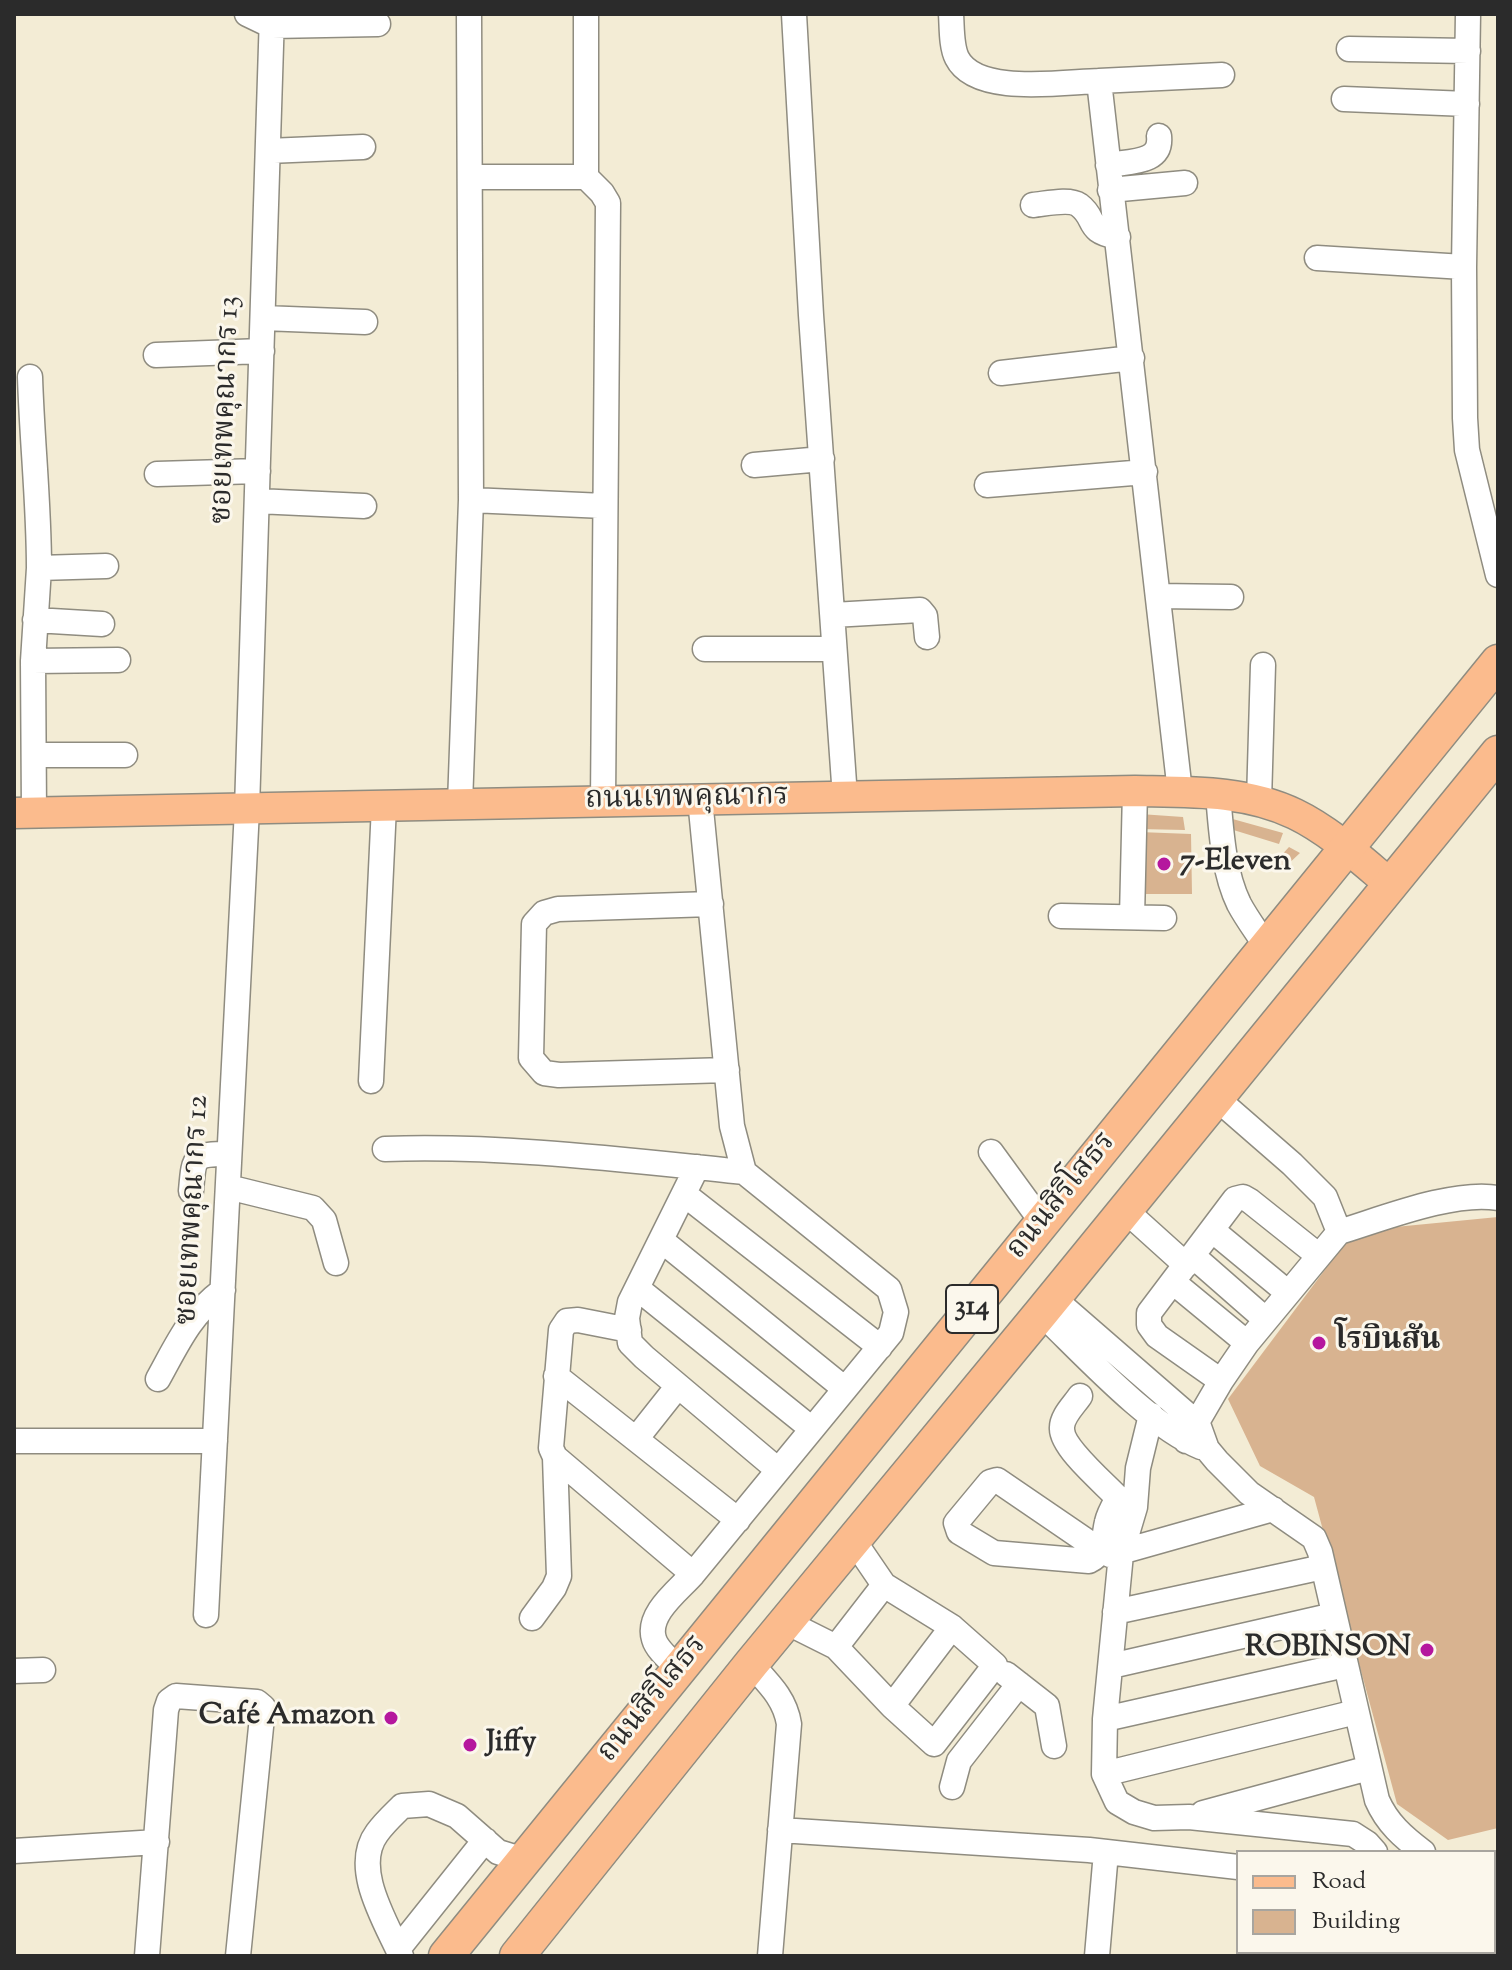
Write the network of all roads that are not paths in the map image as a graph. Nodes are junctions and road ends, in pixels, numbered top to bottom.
1 (247, 14) edge
2 (469, 14) edge
3 (586, 14) edge
4 (794, 14) edge
5 (951, 14) edge
6 (1468, 14) edge
7 (272, 20) edge
8 (378, 24) dead end
9 (1349, 49) dead end
10 (1468, 51) junction
11 (1222, 75) dead end
12 (1099, 81) junction
13 (1344, 99) dead end
14 (1467, 104) junction
15 (1159, 136) dead end
16 (363, 147) dead end
17 (268, 151) junction
18 (472, 177) junction
19 (586, 177) junction
20 (1109, 178) junction
21 (1185, 183) dead end
22 (1033, 205) dead end
23 (1118, 237) junction
24 (1317, 258) dead end
25 (1464, 267) junction
26 (263, 318) junction
27 (365, 322) dead end
28 (262, 351) junction
29 (156, 355) dead end
30 (1132, 358) junction
31 (1001, 373) dead end
32 (30, 377) dead end
33 (822, 459) junction
34 (754, 465) dead end
35 (258, 471) junction
36 (1145, 472) junction
37 (157, 474) dead end
38 (987, 485) dead end
39 (471, 500) junction
40 (257, 501) junction
41 (364, 506) dead end
42 (604, 506) junction
43 (106, 566) dead end
44 (39, 568) junction
45 (1498, 575) edge
46 (1158, 596) junction
47 (1231, 597) dead end
48 (833, 615) junction
49 (35, 620) junction
50 (102, 624) dead end
51 (927, 637) dead end
52 (705, 649) dead end
53 (834, 649) junction
54 (118, 660) dead end
55 (33, 661) junction
56 (1498, 662) edge
57 (1263, 665) dead end
58 (1498, 753) edge
59 (34, 755) junction
60 (125, 755) dead end
61 (1135, 791) junction
62 (1180, 792) junction
63 (1218, 794) junction
64 (845, 797) junction
65 (700, 799) junction
66 (1259, 801) junction
67 (603, 802) junction
68 (460, 804) junction
69 (384, 806) junction
70 (247, 809) junction
71 (24, 813) edge
72 (1347, 847) junction
73 (1390, 884) junction
74 (711, 904) junction
75 (1061, 916) dead end
76 (1132, 917) junction
77 (1164, 918) dead end
78 (1266, 946) junction
79 (727, 1070) junction
80 (371, 1081) dead end
81 (1215, 1097) junction
82 (385, 1149) dead end
83 (991, 1152) dead end
84 (229, 1154) junction
85 (697, 1167) junction
86 (744, 1172) junction
87 (228, 1187) junction
88 (191, 1191) dead end
89 (684, 1194) junction
90 (1498, 1198) edge
91 (1125, 1210) junction
92 (1042, 1222) junction
93 (1212, 1230) junction
94 (1339, 1232) junction
95 (661, 1240) junction
96 (1319, 1256) junction
97 (336, 1263) dead end
98 (1184, 1268) junction
99 (637, 1288) junction
100 (223, 1290) junction
101 (1287, 1292) junction
102 (1047, 1306) junction
103 (1265, 1319) junction
104 (629, 1330) junction
105 (1247, 1343) junction
106 (880, 1347) junction
107 (556, 1376) junction
108 (158, 1379) dead end
109 (1221, 1381) junction
110 (678, 1386) junction
111 (845, 1389) junction
112 (1080, 1396) dead end
113 (1151, 1415) junction
114 (812, 1429) junction
115 (1197, 1438) junction
116 (636, 1439) junction
117 (14, 1441) edge
118 (215, 1441) junction
119 (555, 1457) junction
120 (778, 1470) junction
121 (1126, 1502) junction
122 (1273, 1509) junction
123 (738, 1520) junction
124 (854, 1541) junction
125 (1107, 1554) junction
126 (1323, 1567) junction
127 (693, 1574) junction
128 (884, 1585) junction
129 (1115, 1612) junction
130 (206, 1615) dead end
131 (1334, 1615) junction
132 (532, 1618) dead end
133 (788, 1623) junction
134 (952, 1627) junction
135 (836, 1647) junction
136 (751, 1664) junction
137 (995, 1665) junction
138 (1345, 1665) junction
139 (1111, 1666) junction
140 (679, 1669) junction
141 (43, 1670) dead end
142 (14, 1671) edge
143 (1019, 1684) junction
144 (892, 1706) junction
145 (1356, 1712) junction
146 (1105, 1719) junction
147 (934, 1744) junction
148 (1054, 1746) dead end
149 (959, 1761) junction
150 (1369, 1768) junction
151 (1104, 1774) junction
152 (952, 1787) dead end
153 (1384, 1815) junction
154 (1189, 1817) junction
155 (780, 1830) junction
156 (1353, 1834) junction
157 (485, 1840) junction
158 (157, 1842) junction
159 (1373, 1850) edge
160 (1420, 1850) edge
161 (14, 1851) edge
162 (1106, 1852) junction
163 (524, 1860) junction
164 (1236, 1867) edge
165 (400, 1952) edge
166 (147, 1956) edge
167 (238, 1956) edge
168 (446, 1956) edge
169 (517, 1956) edge
170 (770, 1956) edge
171 (1097, 1956) edge

1 - 7 street
2 - 18 street
3 - 19 street
4 - 33 street
5 - 12 street
6 - 10 street
7 - 8 street
7 - 17 street, ซอยเทพคุณากร 13
9 - 10 street
10 - 14 street
11 - 12 street
12 - 20 street
13 - 14 street
14 - 25 street
15 - 20 street
16 - 17 street
17 - 26 street, ซอยเทพคุณากร 13
18 - 19 street
18 - 39 street
19 - 42 street
20 - 21 street
20 - 23 street
22 - 23 street
23 - 30 street
24 - 25 street
25 - 45 street
26 - 27 street
26 - 28 street, ซอยเทพคุณากร 13
28 - 29 street
28 - 35 street, ซอยเทพคุณากร 13
30 - 31 street
30 - 36 street
32 - 44 street
33 - 34 street
33 - 48 street
35 - 37 street
35 - 40 street, ซอยเทพคุณากร 13
36 - 38 street
36 - 46 street
39 - 42 street
39 - 68 street
40 - 41 street
40 - 70 street, ซอยเทพคุณากร 13
42 - 67 street
43 - 44 street
44 - 49 street
46 - 47 street
46 - 62 street
48 - 51 street
48 - 53 street
49 - 50 street
49 - 55 street
52 - 53 street
53 - 64 street
54 - 55 street
55 - 59 street
56 - 72 highway, ถนนสิริโสธร / 314
57 - 66 street
58 - 73 highway, ถนนสิริโสธร / 314
59 - 60 street
59 - 71 street
61 - 62 main road, ถนนเทพคุณากร
61 - 64 main road, ถนนเทพคุณากร
61 - 76 street
62 - 63 main road, ถนนเทพคุณากร
63 - 66 main road, ถนนเทพคุณากร
63 - 78 street
64 - 65 main road, ถนนเทพคุณากร
65 - 67 main road, ถนนเทพคุณากร
65 - 74 street
66 - 72 main road, ถนนเทพคุณากร
67 - 68 main road, ถนนเทพคุณากร
68 - 69 main road, ถนนเทพคุณากร
69 - 70 main road, ถนนเทพคุณากร
69 - 80 street
70 - 71 main road, ถนนเทพคุณากร
70 - 84 street, ซอยเทพคุณากร 12
72 - 73 main road, ถนนเทพคุณากร
72 - 78 highway, ถนนสิริโสธร / 314
73 - 81 highway, ถนนสิริโสธร / 314
74 - 79 street
74 - 79 street
75 - 76 street
76 - 77 street
78 - 92 highway, ถนนสิริโสธร / 314
79 - 86 street
81 - 91 highway, ถนนสิริโสธร / 314
81 - 94 street
82 - 85 street
83 - 92 street
84 - 87 street, ซอยเทพคุณากร 12
84 - 88 street
85 - 86 street
85 - 89 street
86 - 106 street
87 - 97 street
87 - 100 street, ซอยเทพคุณากร 12
89 - 95 street
89 - 106 street
90 - 94 street
91 - 98 street
91 - 102 highway, ถนนสิริโสธร / 314
92 - 140 highway, ถนนสิริโสธร / 314
93 - 96 street
93 - 98 street
93 - 101 street
94 - 96 street
95 - 99 street
95 - 111 street
96 - 101 street
98 - 103 street
98 - 105 street
98 - 109 street
99 - 104 street
99 - 114 street
100 - 108 street
100 - 118 street, ซอยเทพคุณากร 12
101 - 103 street
102 - 113 street
102 - 115 street
102 - 124 highway, ถนนสิริโสธร / 314
103 - 105 street
104 - 107 street
104 - 110 street
105 - 109 street
106 - 111 street
107 - 116 street
107 - 119 street
109 - 115 street
110 - 116 street
110 - 120 street
111 - 114 street
112 - 121 street
113 - 115 street
113 - 121 street
114 - 120 street
115 - 122 street
116 - 123 street
117 - 118 street
118 - 130 street, ซอยเทพคุณากร 12
119 - 127 street
119 - 132 street
120 - 123 street
121 - 125 street
122 - 125 street
122 - 126 street
123 - 127 street
124 - 128 street
124 - 133 highway, ถนนสิริโสธร / 314
125 - 125 street
125 - 129 street
126 - 129 street
126 - 131 street
127 - 140 street
128 - 134 street
128 - 135 street
129 - 139 street
131 - 138 street
131 - 139 street
133 - 135 street
133 - 136 highway, ถนนสิริโสธร / 314
134 - 137 street
134 - 144 street
135 - 144 street
136 - 155 street
136 - 169 highway, ถนนสิริโสธร / 314
137 - 143 street
137 - 147 street
138 - 145 street
138 - 146 street
139 - 146 street
140 - 163 highway, ถนนสิริโสธร / 314
141 - 142 street
143 - 148 street
143 - 149 street
144 - 147 street
145 - 150 street
145 - 151 street
146 - 151 street
147 - 149 street
149 - 152 street
150 - 153 street
150 - 154 street
151 - 154 street
153 - 156 street
153 - 160 street
154 - 156 street
155 - 162 street
155 - 170 street
156 - 159 street
157 - 163 street
157 - 165 street
157 - 165 street
158 - 161 street
158 - 166 street
158 - 167 street
162 - 164 street
162 - 171 street
163 - 168 highway, ถนนสิริโสธร / 314

